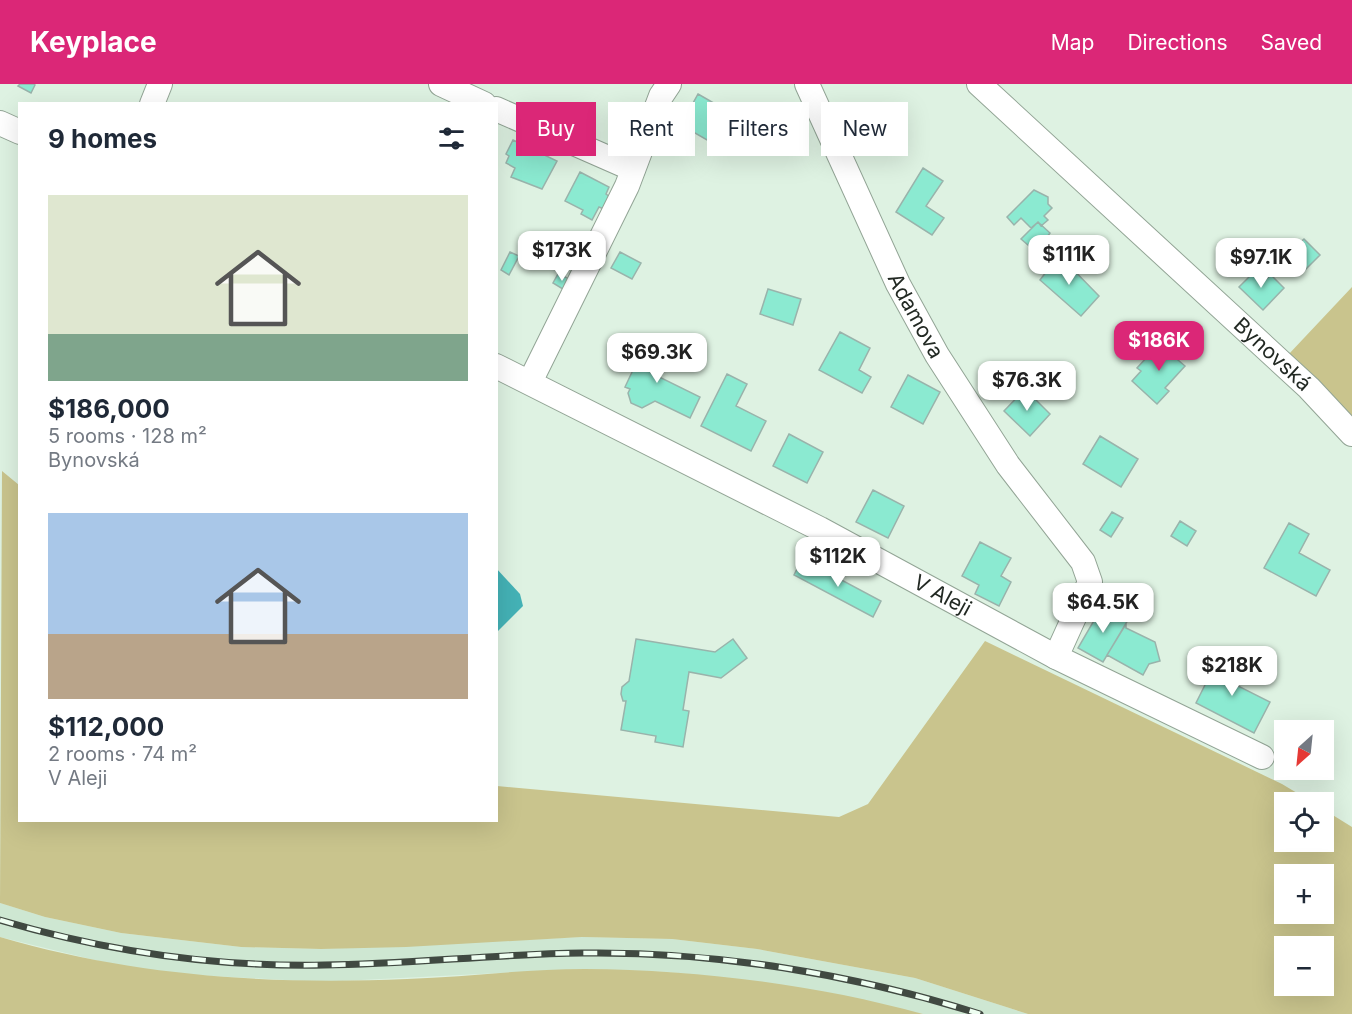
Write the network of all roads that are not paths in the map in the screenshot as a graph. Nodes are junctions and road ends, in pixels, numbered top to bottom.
1 (160, 84) edge
2 (441, 84) edge
3 (669, 84) edge
4 (807, 84) edge
5 (979, 84) edge
6 (153, 102) edge
7 (480, 102) edge
8 (498, 110) edge
9 (0, 123) edge
10 (18, 131) edge
11 (633, 169) junction
12 (498, 367) edge
13 (530, 382) junction
14 (1352, 434) edge
15 (1056, 657) junction
16 (1262, 757) dead end

1 - 6 street
2 - 7 street
3 - 11 street
4 - 15 street, Adamova
5 - 14 street, Bynovská
8 - 11 street
9 - 10 street
11 - 13 street
12 - 13 street, V Aleji
13 - 15 street, V Aleji
15 - 16 street, V Aleji

